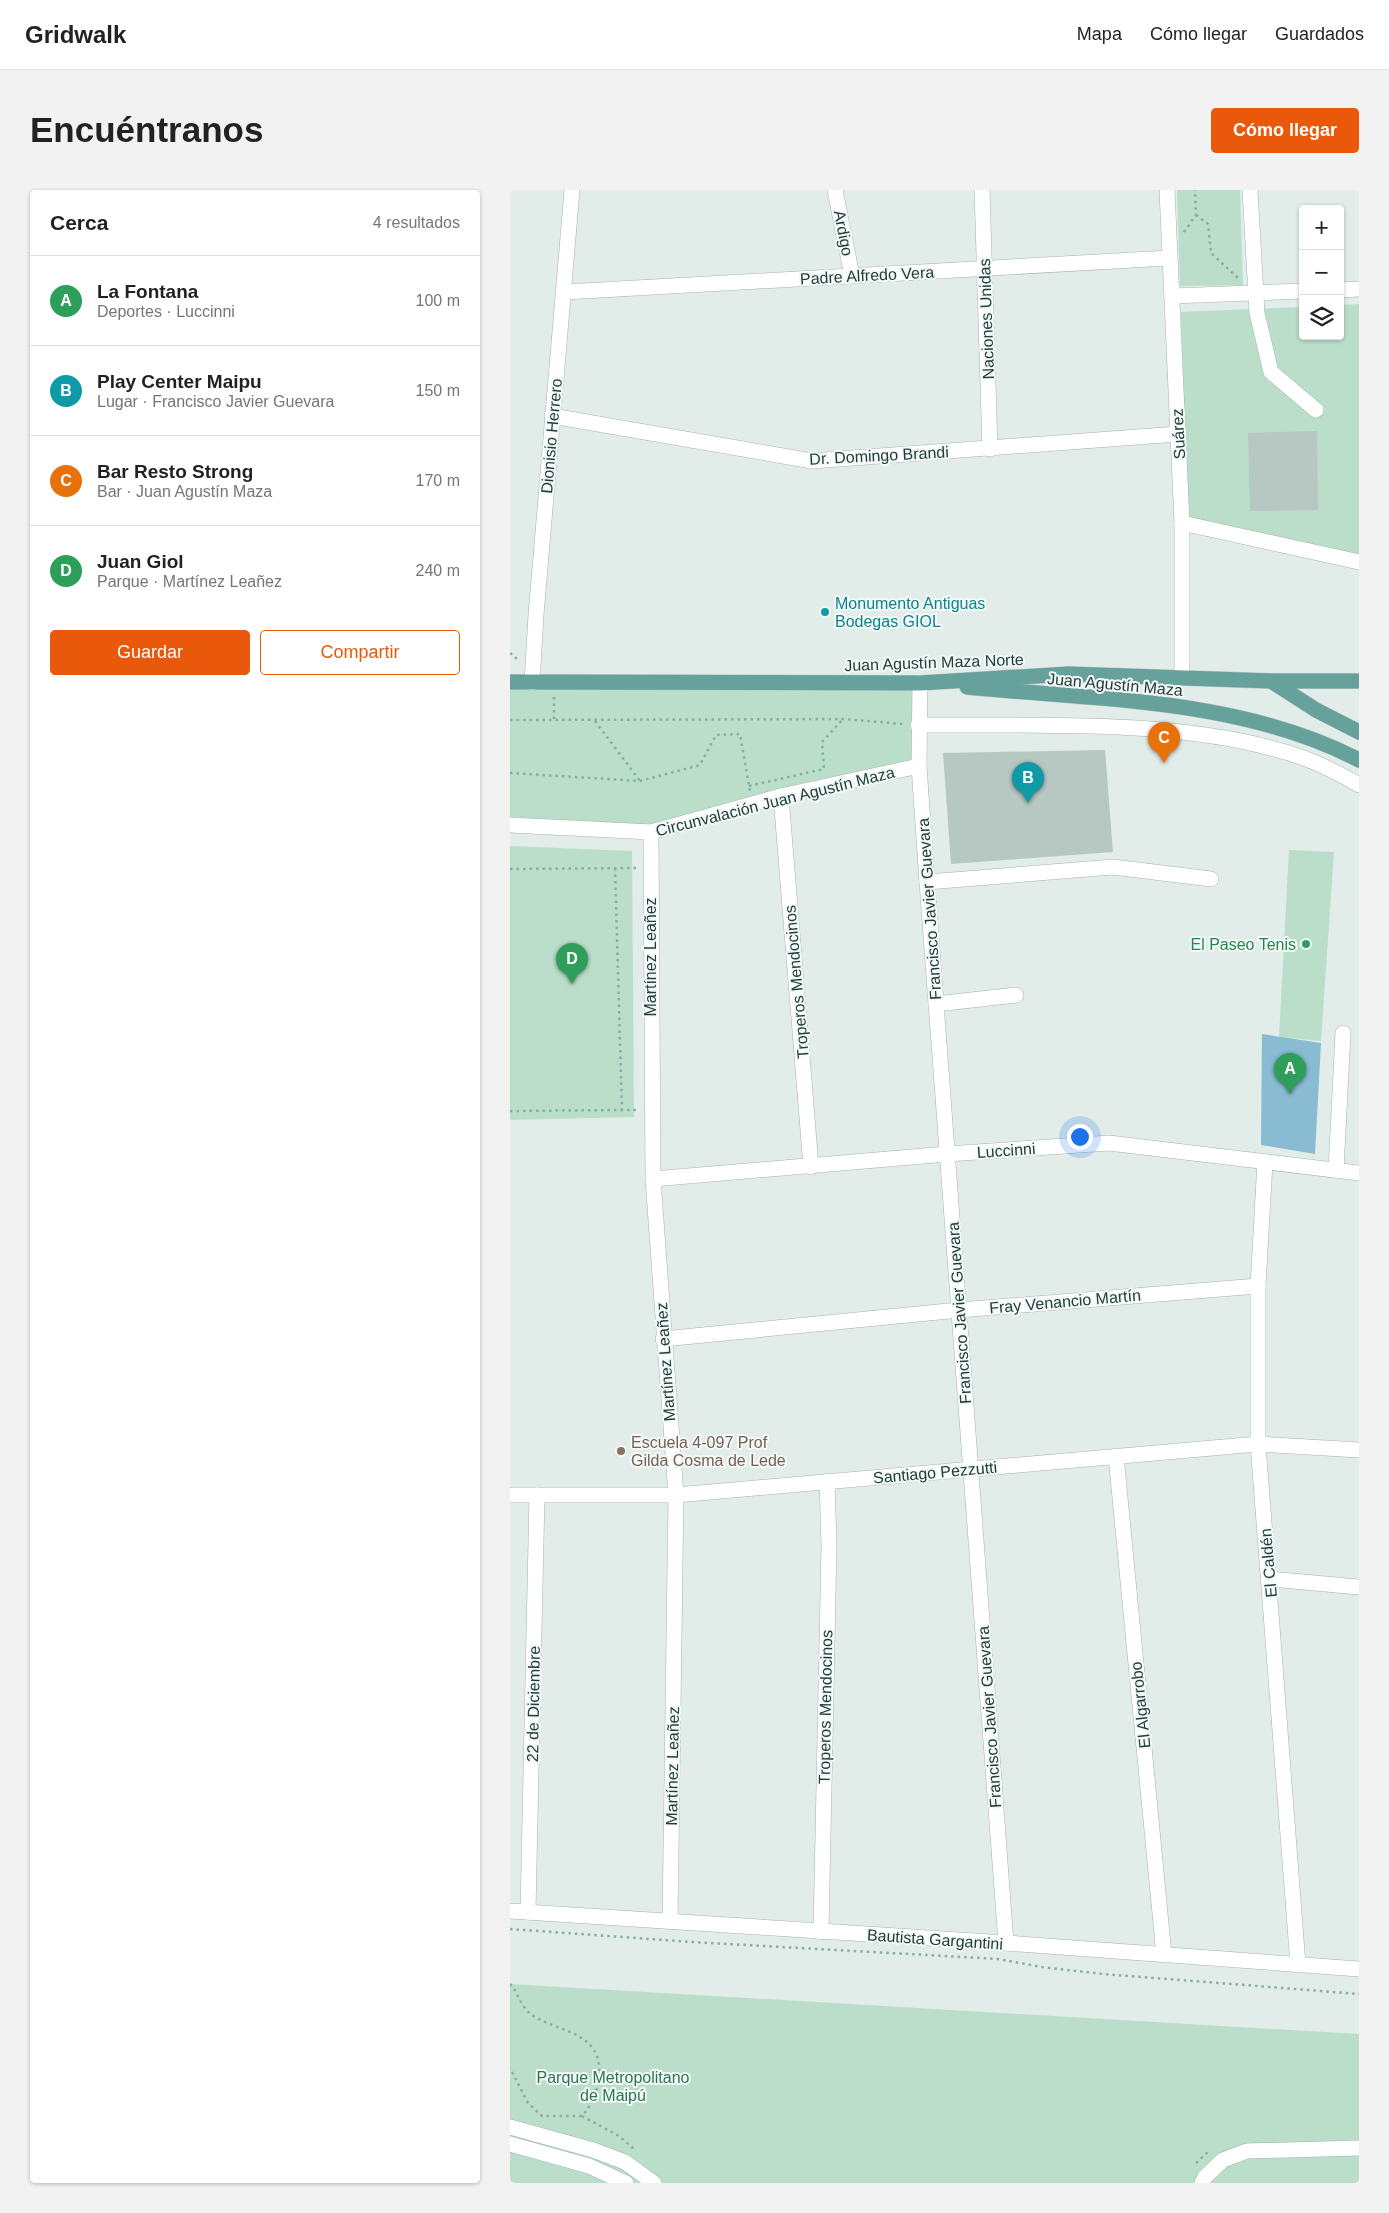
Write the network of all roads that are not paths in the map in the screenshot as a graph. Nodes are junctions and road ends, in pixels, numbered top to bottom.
1 (572, 190) edge
2 (835, 190) edge
3 (982, 190) edge
4 (1167, 190) edge
5 (1250, 190) edge
6 (1169, 258) junction
7 (985, 268) junction
8 (852, 276) junction
9 (1359, 289) edge
10 (1344, 290) edge
11 (1299, 291) edge
12 (565, 292) junction
13 (1254, 293) junction
14 (1172, 296) junction
15 (1316, 410) dead end
16 (552, 416) junction
17 (1178, 434) junction
18 (990, 449) junction
19 (1182, 523) junction
20 (1359, 562) edge
21 (1182, 677) junction
22 (1271, 681) junction
23 (1359, 681) edge
24 (510, 682) edge
25 (532, 683) junction
26 (920, 683) junction
27 (918, 725) junction
28 (1359, 732) edge
29 (1359, 760) edge
30 (919, 766) junction
31 (1359, 785) edge
32 (781, 796) junction
33 (510, 825) edge
34 (650, 832) junction
35 (1211, 879) dead end
36 (927, 882) junction
37 (1016, 995) dead end
38 (936, 1004) junction
39 (1343, 1033) dead end
40 (947, 1154) junction
41 (1265, 1162) junction
42 (811, 1167) junction
43 (1336, 1170) junction
44 (1359, 1173) edge
45 (653, 1179) junction
46 (1258, 1286) junction
47 (959, 1310) junction
48 (663, 1340) junction
49 (1258, 1444) junction
50 (1359, 1450) edge
51 (1116, 1456) junction
52 (971, 1470) junction
53 (826, 1481) junction
54 (510, 1495) edge
55 (676, 1495) junction
56 (537, 1496) junction
57 (1270, 1579) junction
58 (1359, 1588) edge
59 (510, 1911) edge
60 (528, 1912) junction
61 (670, 1922) junction
62 (821, 1932) junction
63 (1006, 1943) junction
64 (1164, 1955) junction
65 (1298, 1965) junction
66 (1359, 1969) edge
67 (510, 2126) edge
68 (510, 2144) edge
69 (1359, 2148) edge
70 (626, 2183) edge
71 (654, 2183) edge
72 (1202, 2183) edge

1 - 12 street, Dionisio Herrero
2 - 8 street, Ardigo
3 - 7 street, Naciones Unidas
4 - 6 street, Suárez
5 - 13 street
6 - 7 street, Padre Alfredo Vera
6 - 14 street, Suárez
7 - 8 street, Padre Alfredo Vera
7 - 18 street, Naciones Unidas
8 - 12 street, Padre Alfredo Vera
9 - 10 street
11 - 13 street
12 - 16 street, Dionisio Herrero
13 - 14 street
13 - 15 street
14 - 17 street, Suárez
16 - 18 street, Dr. Domingo Brandi
16 - 25 street, Dionisio Herrero
17 - 18 street, Dr. Domingo Brandi
17 - 19 street, Suárez
19 - 20 street
19 - 21 street, Suárez
21 - 22 main road, Juan Agustín Maza Norte
21 - 26 main road, Juan Agustín Maza Norte
22 - 23 main road, Juan Agustín Maza Norte
22 - 28 main road
24 - 25 main road, Juan Agustín Maza Norte
25 - 26 main road, Juan Agustín Maza Norte
26 - 27 street, Francisco Javier Guevara
26 - 29 main road, Juan Agustín Maza
27 - 30 street, Francisco Javier Guevara
27 - 31 street
30 - 32 street, Circunvalación Juan Agustín Maza
30 - 36 street, Francisco Javier Guevara
32 - 34 street, Circunvalación Juan Agustín Maza
32 - 42 street, Troperos Mendocinos
33 - 34 street, Circunvalación Juan Agustín Maza
34 - 45 street, Martínez Leañez
35 - 36 street
36 - 38 street, Francisco Javier Guevara
37 - 38 street
38 - 40 street, Francisco Javier Guevara
39 - 43 street
40 - 41 street, Luccinni
40 - 42 street, Luccinni
40 - 47 street, Francisco Javier Guevara
41 - 43 street, Luccinni
41 - 46 street, El Caldén
42 - 45 street, Luccinni
43 - 44 street, Luccinni
45 - 48 street, Martínez Leañez
46 - 47 street, Fray Venancio Martín
46 - 49 street, El Caldén
47 - 48 street, Fray Venancio Martín
47 - 52 street, Francisco Javier Guevara
48 - 55 street, Martínez Leañez
49 - 50 street, Santiago Pezzutti
49 - 51 street, Santiago Pezzutti
49 - 57 street, El Caldén
51 - 52 street, Santiago Pezzutti
51 - 64 street, El Algarrobo
52 - 53 street, Santiago Pezzutti
52 - 63 street, Francisco Javier Guevara
53 - 55 street, Santiago Pezzutti
53 - 62 street, Troperos Mendocinos
54 - 56 street, Santiago Pezzutti
55 - 56 street, Santiago Pezzutti
55 - 61 street, Martínez Leañez
56 - 60 street, 22 de Diciembre
57 - 58 street
57 - 65 street, El Caldén
59 - 60 street, Bautista Gargantini
60 - 61 street, Bautista Gargantini
61 - 62 street, Bautista Gargantini
62 - 63 street, Bautista Gargantini
63 - 64 street, Bautista Gargantini
64 - 65 street, Bautista Gargantini
65 - 66 street, Bautista Gargantini
67 - 71 street
68 - 70 street
69 - 72 street

